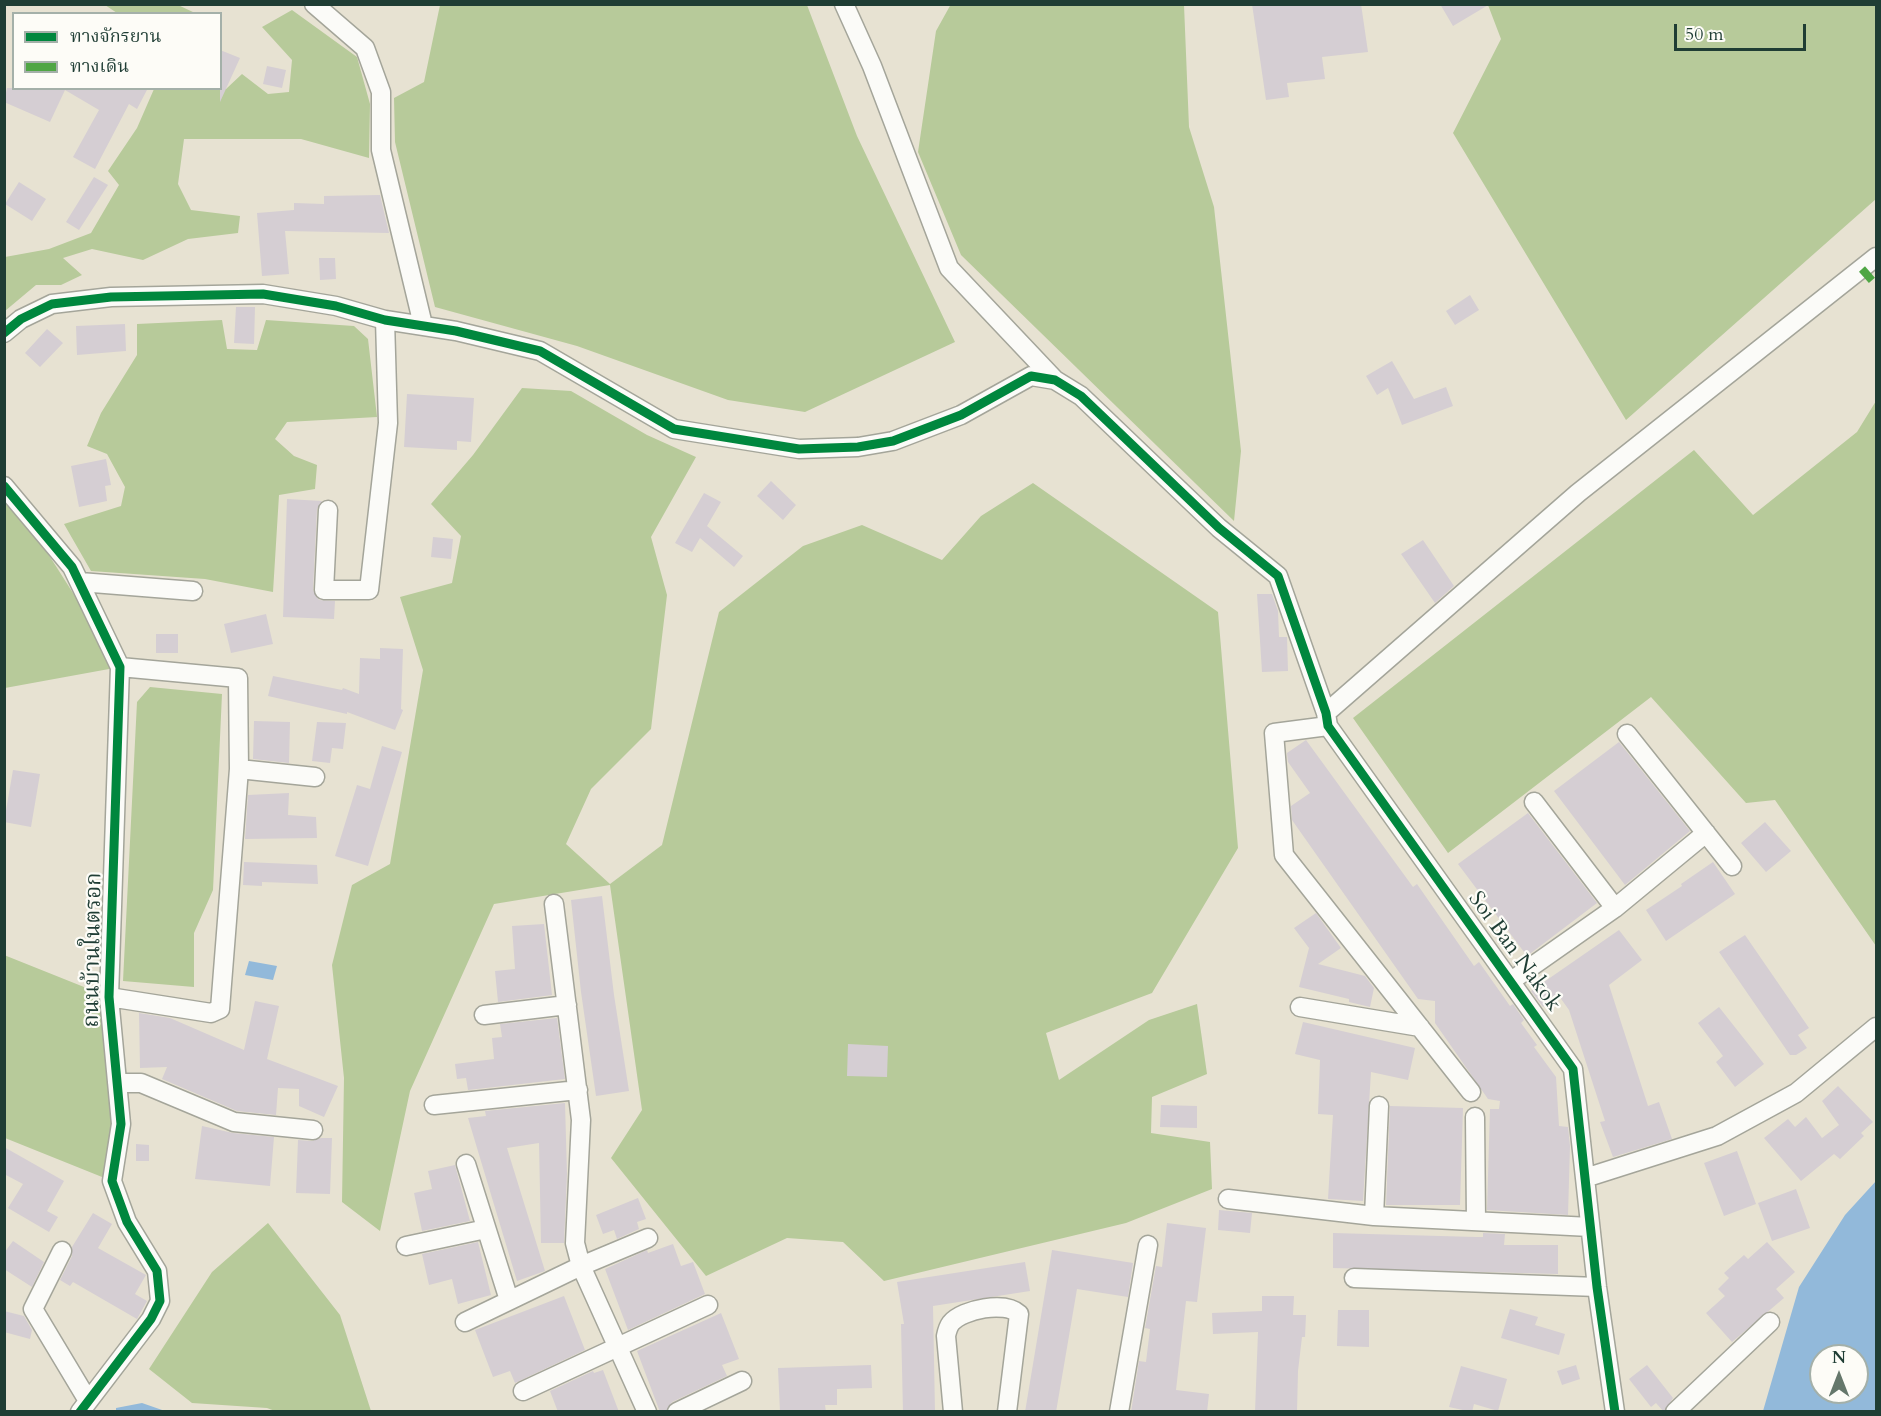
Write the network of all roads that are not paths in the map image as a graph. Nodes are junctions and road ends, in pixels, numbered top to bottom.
1 (314, 4) edge
2 (844, 4) edge
3 (1876, 257) edge
4 (385, 320) junction
5 (423, 326) junction
6 (4, 333) edge
7 (1055, 380) junction
8 (4, 486) edge
9 (328, 510) dead end
10 (80, 582) junction
11 (193, 591) dead end
12 (120, 667) junction
13 (1327, 719) junction
14 (1627, 734) dead end
15 (239, 769) junction
16 (315, 777) dead end
17 (1534, 802) dead end
18 (1707, 833) junction
19 (1732, 866) dead end
20 (554, 904) dead end
21 (1615, 908) junction
22 (1510, 981) junction
23 (109, 998) junction
24 (567, 1005) junction
25 (1300, 1007) dead end
26 (484, 1015) dead end
27 (1420, 1027) junction
28 (1876, 1028) edge
29 (117, 1083) junction
30 (578, 1090) junction
31 (1472, 1092) dead end
32 (434, 1105) dead end
33 (1379, 1106) dead end
34 (1475, 1117) dead end
35 (313, 1130) dead end
36 (466, 1164) dead end
37 (1585, 1178) junction
38 (1228, 1199) dead end
39 (1374, 1216) junction
40 (1476, 1221) junction
41 (1590, 1227) junction
42 (486, 1228) junction
43 (648, 1238) dead end
44 (1148, 1245) dead end
45 (406, 1246) dead end
46 (62, 1251) dead end
47 (581, 1266) junction
48 (1354, 1278) dead end
49 (1597, 1287) junction
50 (509, 1300) junction
51 (708, 1305) dead end
52 (465, 1322) dead end
53 (1770, 1322) dead end
54 (618, 1347) junction
55 (742, 1381) dead end
56 (523, 1391) dead end
57 (84, 1405) edge
58 (647, 1412) edge
59 (677, 1412) edge
60 (953, 1412) edge
61 (1007, 1412) edge
62 (1119, 1412) edge
63 (1615, 1412) edge
64 (1675, 1412) edge

1 - 5 street
2 - 7 street
3 - 13 street
4 - 5 street
4 - 6 street
4 - 9 street
5 - 7 street
7 - 13 street, Soi Ban Nakok
8 - 10 street, ถนนบ้านในตรอก
10 - 11 street
10 - 12 street, ถนนบ้านในตรอก
12 - 15 street
12 - 23 street, ถนนบ้านในตรอก
13 - 22 street, Soi Ban Nakok
13 - 27 street
14 - 18 street
15 - 16 street
15 - 23 street
17 - 21 street
18 - 19 street
18 - 21 street
20 - 24 street
21 - 22 street
22 - 37 street, Soi Ban Nakok
23 - 29 street, ถนนบ้านในตรอก
24 - 26 street
24 - 30 street
25 - 27 street
27 - 31 street
28 - 37 street
29 - 35 street
29 - 57 street, ถนนบ้านในตรอก
30 - 32 street
30 - 47 street
33 - 39 street
34 - 40 street
36 - 42 street
37 - 41 street, Soi Ban Nakok
38 - 39 street
39 - 40 street
40 - 41 street
41 - 49 street, Soi Ban Nakok
42 - 45 street
42 - 50 street
43 - 47 street
44 - 62 street
46 - 57 street
47 - 50 street
47 - 54 street
48 - 49 street
49 - 63 street, Soi Ban Nakok
50 - 52 street
51 - 54 street
53 - 64 street
54 - 56 street
54 - 58 street
55 - 59 street
60 - 61 street

